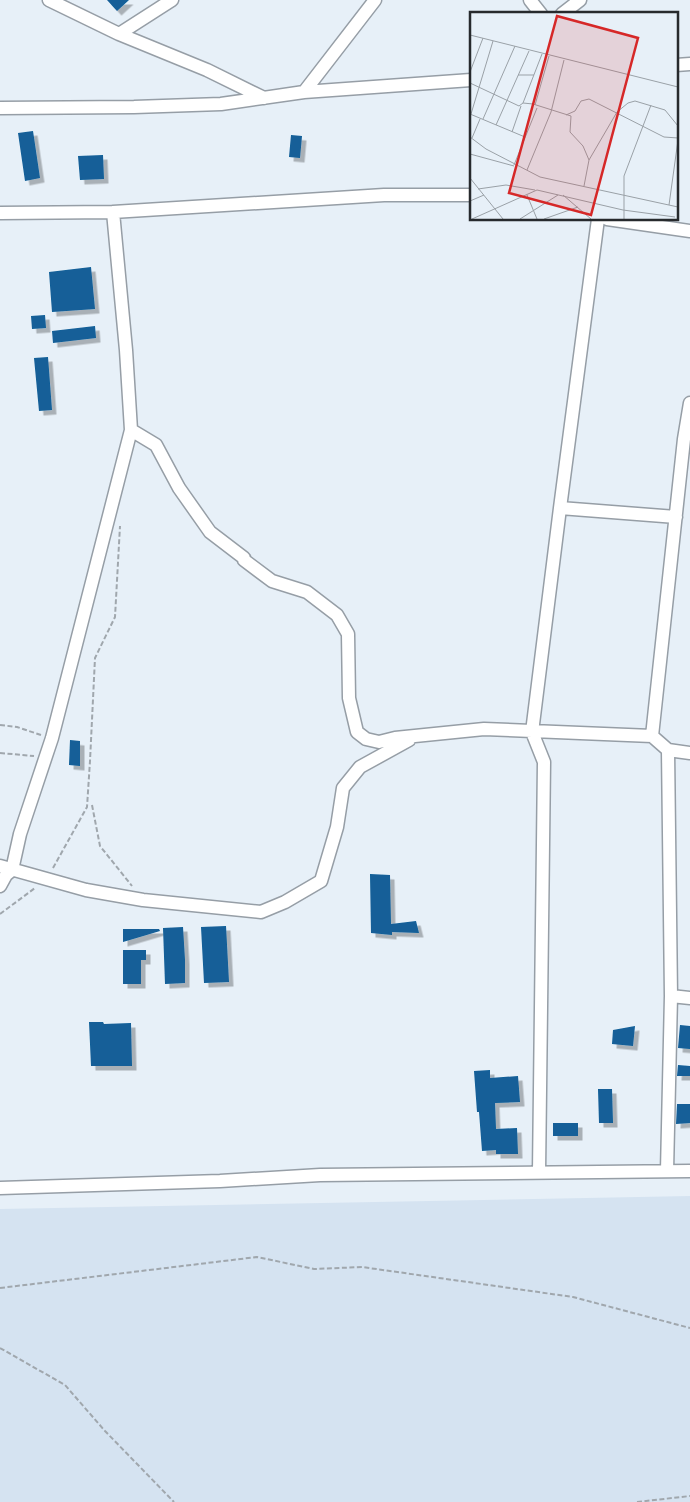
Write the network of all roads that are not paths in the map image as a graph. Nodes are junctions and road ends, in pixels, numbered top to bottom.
1 (49, 0) edge
2 (172, 0) edge
3 (375, 0) edge
4 (530, 0) edge
5 (580, 0) edge
6 (539, 12) edge
7 (565, 12) edge
8 (119, 34) junction
9 (470, 80) edge
10 (304, 92) junction
11 (264, 98) junction
12 (0, 108) edge
13 (470, 195) edge
14 (113, 212) junction
15 (0, 214) edge
16 (598, 220) edge
17 (614, 220) edge
18 (690, 231) edge
19 (690, 403) edge
20 (131, 430) junction
21 (685, 476) edge
22 (560, 508) junction
23 (676, 518) junction
24 (532, 732) junction
25 (414, 736) junction
26 (652, 736) junction
27 (668, 750) junction
28 (690, 753) edge
29 (6, 868) edge
30 (0, 886) edge
31 (671, 996) junction
32 (690, 998) edge
33 (667, 1171) junction
34 (690, 1171) edge
35 (539, 1172) junction
36 (0, 1188) edge

1 - 8 street
2 - 8 street
3 - 10 street
4 - 6 street
5 - 7 street
8 - 11 street
9 - 10 street
10 - 11 street
11 - 12 street
13 - 14 street
14 - 15 street
14 - 20 street
16 - 22 street
17 - 18 street
19 - 21 street
20 - 25 street
20 - 29 street
21 - 23 street
22 - 23 street
22 - 24 street
23 - 26 street
24 - 25 street
24 - 26 street
24 - 35 street
25 - 29 street
26 - 27 street
27 - 28 street
27 - 31 street
29 - 30 street
31 - 32 street
31 - 33 street
33 - 34 street
33 - 35 street
35 - 36 street

